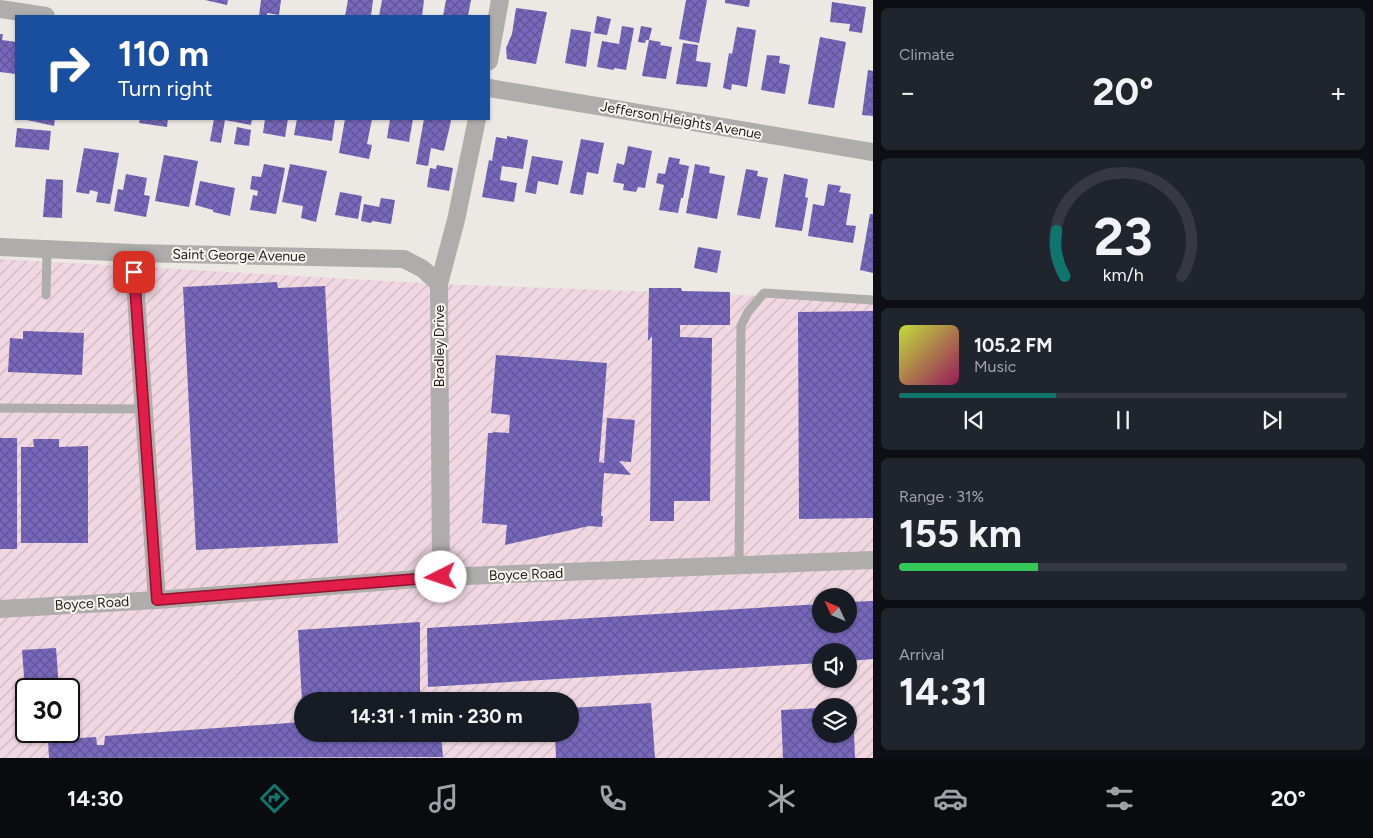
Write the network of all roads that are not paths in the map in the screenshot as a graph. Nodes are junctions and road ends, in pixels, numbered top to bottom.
1 (500, 0) edge
2 (0, 9) edge
3 (39, 15) edge
4 (490, 55) edge
5 (490, 88) edge
6 (477, 120) edge
7 (873, 152) edge
8 (0, 247) edge
9 (47, 249) junction
10 (132, 253) junction
11 (439, 284) junction
12 (46, 295) dead end
13 (873, 300) edge
14 (0, 408) edge
15 (142, 410) junction
16 (873, 560) edge
17 (739, 566) junction
18 (441, 577) junction
19 (157, 600) junction
20 (0, 609) edge

1 - 4 street
2 - 3 street
5 - 7 street, Jefferson Heights Avenue
6 - 11 street, Bradley Drive
8 - 9 street, Saint George Avenue
9 - 10 street, Saint George Avenue
9 - 12 lane
10 - 11 street, Saint George Avenue
10 - 15 street
11 - 18 street, Bradley Drive
13 - 17 lane
14 - 15 lane
15 - 19 street
16 - 17 street, Boyce Road
17 - 18 street, Boyce Road
18 - 19 street, Boyce Road
19 - 20 street, Boyce Road

